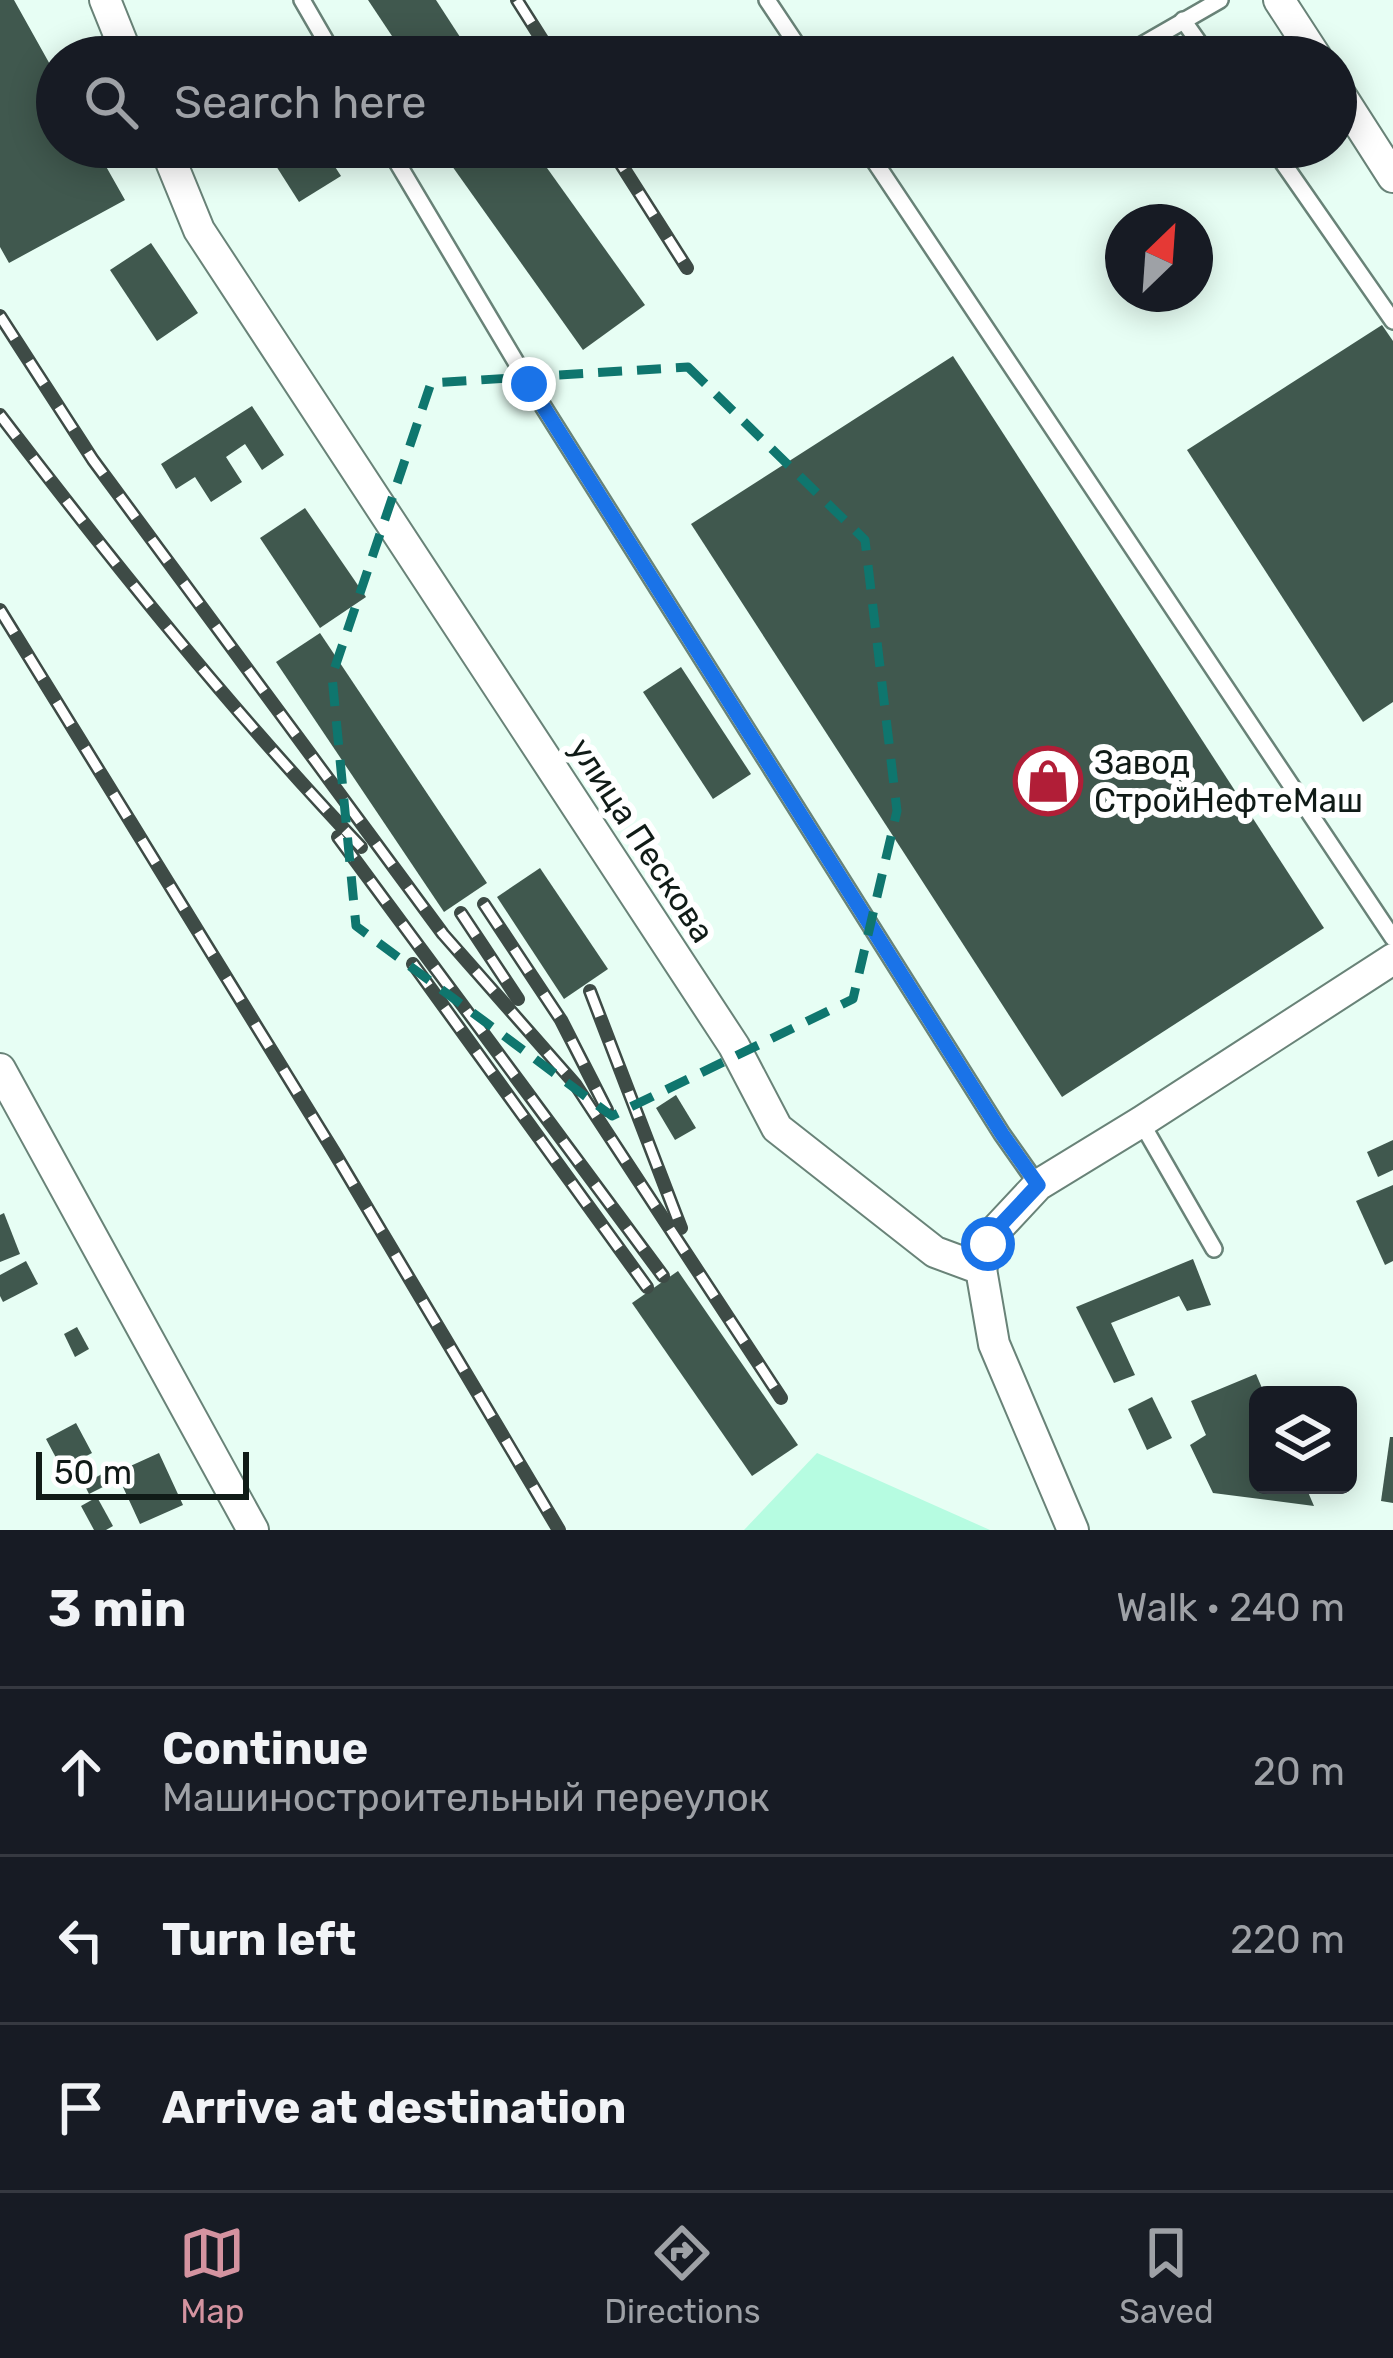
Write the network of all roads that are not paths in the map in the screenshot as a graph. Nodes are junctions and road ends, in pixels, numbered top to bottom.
1 (302, 0) edge
2 (766, 0) edge
3 (1220, 0) edge
4 (1279, 0) edge
5 (108, 1) edge
6 (1183, 20) junction
7 (120, 36) edge
8 (323, 36) edge
9 (791, 36) edge
10 (1156, 36) edge
11 (1194, 36) edge
12 (1302, 36) edge
13 (1357, 121) edge
14 (174, 168) edge
15 (401, 168) edge
16 (879, 168) edge
17 (1286, 168) edge
18 (1393, 177) edge
19 (1393, 321) edge
20 (1393, 938) edge
21 (1393, 959) edge
22 (0, 1069) edge
23 (1142, 1122) junction
24 (1038, 1185) junction
25 (1214, 1249) dead end
26 (981, 1268) junction
27 (253, 1530) edge
28 (1073, 1530) edge

1 - 8 lane
2 - 9 lane
3 - 6 lane
4 - 12 street
5 - 7 street
6 - 10 lane
6 - 11 lane
13 - 18 street
14 - 26 street, улица Пескова
15 - 24 lane
16 - 20 lane
17 - 19 lane
21 - 23 street
22 - 27 street
23 - 24 street
23 - 25 lane
24 - 26 street
26 - 28 street

